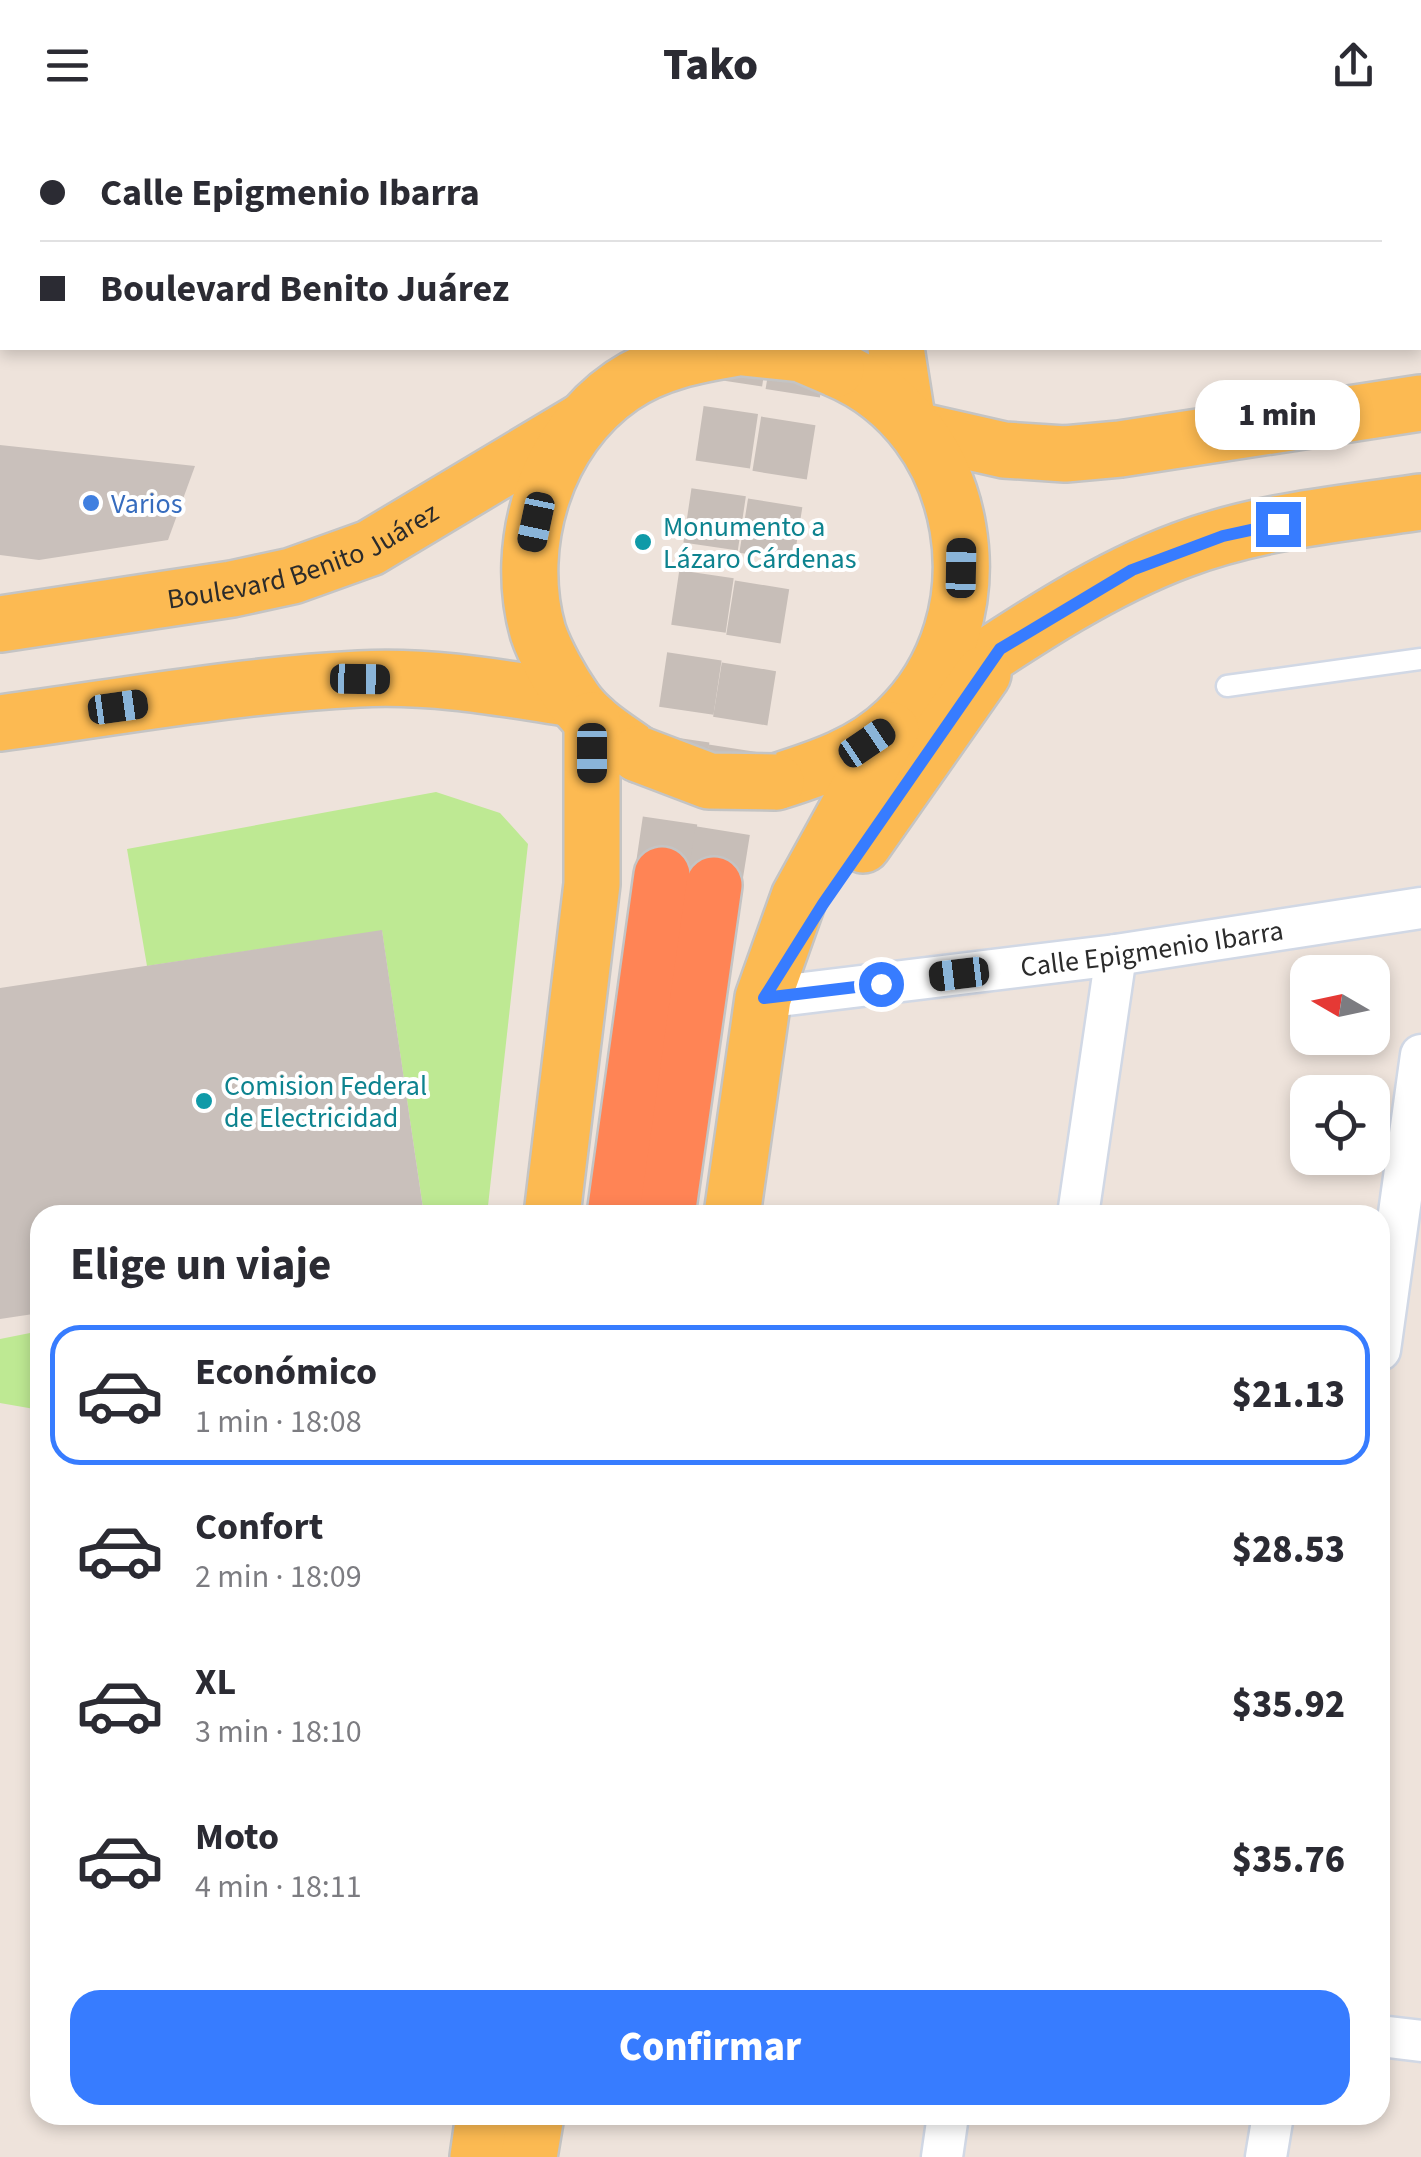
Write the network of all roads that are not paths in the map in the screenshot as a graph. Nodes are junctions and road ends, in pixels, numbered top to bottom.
1 (726, 350) edge
2 (896, 350) edge
3 (628, 366) edge
4 (1421, 403) edge
5 (582, 421) junction
6 (912, 424) junction
7 (1421, 502) edge
8 (0, 624) edge
9 (1000, 649) junction
10 (1421, 659) edge
11 (1228, 686) dead end
12 (582, 710) junction
13 (903, 715) junction
14 (0, 722) edge
15 (1421, 908) edge
16 (1116, 955) junction
17 (764, 998) junction
18 (1421, 1056) edge
19 (553, 1205) edge
20 (617, 1205) edge
21 (668, 1205) edge
22 (733, 1205) edge
23 (1079, 1205) edge
24 (1390, 1278) edge
25 (1390, 2037) edge
26 (1421, 2041) edge
27 (483, 2125) edge
28 (534, 2125) edge
29 (947, 2125) edge
30 (1271, 2125) edge
31 (478, 2157) edge
32 (529, 2157) edge
33 (942, 2157) edge
34 (1266, 2157) edge

1 - 3 main road
1 - 6 main road, bridge
2 - 6 main road
3 - 5 main road
4 - 6 main road
5 - 8 main road, Boulevard Benito Juárez
5 - 12 main road
6 - 13 main road
7 - 9 main road
9 - 13 main road
9 - 17 main road
10 - 11 lane
12 - 13 main road, bridge
12 - 14 main road
12 - 19 main road
13 - 17 main road
15 - 16 street, Calle Epigmenio Ibarra
16 - 17 street, Calle Epigmenio Ibarra
16 - 23 street
17 - 22 main road
18 - 24 street
20 - 21 highway
25 - 26 street
27 - 31 main road
28 - 32 main road
29 - 33 street
30 - 34 street

